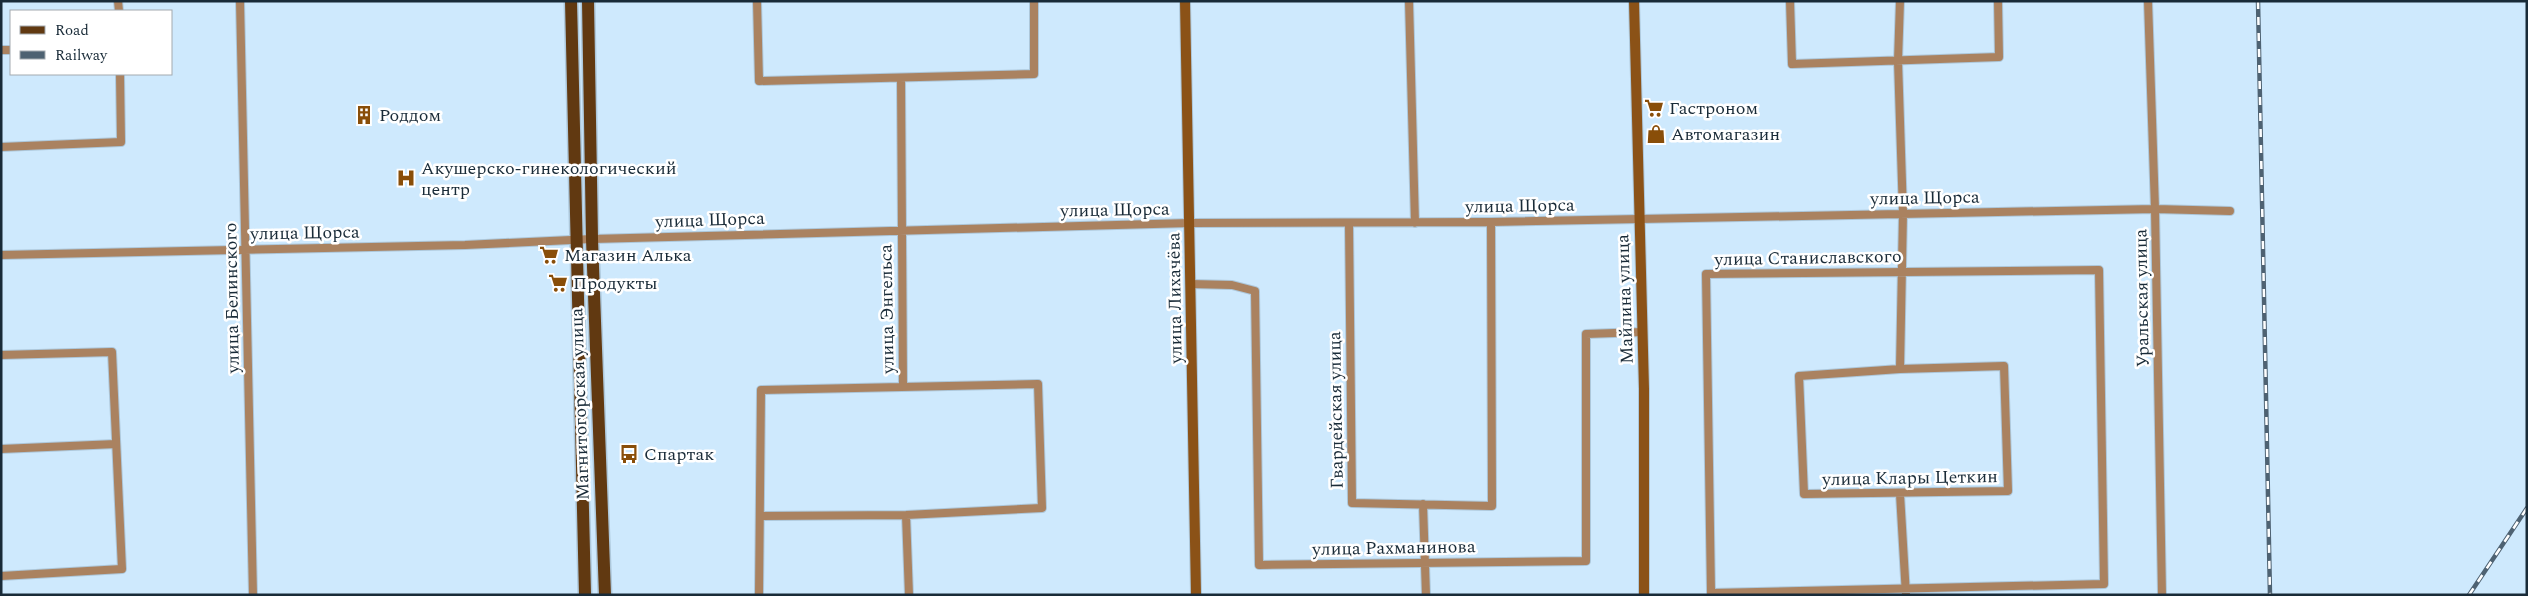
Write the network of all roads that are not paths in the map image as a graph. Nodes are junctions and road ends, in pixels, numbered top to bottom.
1 (240, 1) edge
2 (570, 1) edge
3 (588, 1) edge
4 (757, 1) edge
5 (1034, 1) edge
6 (1186, 1) edge
7 (1409, 1) edge
8 (1634, 1) edge
9 (1790, 1) edge
10 (1900, 1) edge
11 (1998, 1) edge
12 (2148, 1) edge
13 (1898, 61) junction
14 (120, 75) edge
15 (901, 78) junction
16 (1, 147) edge
17 (2155, 208) junction
18 (2230, 211) dead end
19 (1903, 213) junction
20 (1638, 219) junction
21 (1490, 222) junction
22 (1190, 223) junction
23 (1349, 223) junction
24 (1415, 223) junction
25 (900, 230) junction
26 (592, 239) junction
27 (576, 240) junction
28 (246, 249) junction
29 (1, 256) edge
30 (1901, 272) junction
31 (1190, 284) junction
32 (1643, 332) junction
33 (1, 355) edge
34 (1900, 369) junction
35 (903, 387) junction
36 (116, 444) junction
37 (1, 449) edge
38 (1900, 494) junction
39 (1423, 504) junction
40 (906, 514) junction
41 (760, 516) junction
42 (1425, 563) junction
43 (1, 576) edge
44 (1906, 592) edge
45 (253, 595) edge
46 (585, 595) edge
47 (605, 595) edge
48 (759, 595) edge
49 (909, 595) edge
50 (1196, 595) edge
51 (1426, 595) edge
52 (1644, 595) edge
53 (2162, 595) edge

1 - 28 street, улица Белинского
2 - 27 main road, Магнитогорская улица
3 - 26 main road, Магнитогорская улица
4 - 15 street
5 - 15 street
6 - 22 street, улица Лихачёва
7 - 24 street
8 - 20 street, Майлина улица
9 - 13 street
10 - 13 street
11 - 13 street
12 - 17 street, Уральская улица
13 - 19 street
14 - 16 street
15 - 25 street, улица Энгельса
17 - 18 street, улица Щорса
17 - 19 street, улица Щорса
17 - 53 street, Уральская улица
19 - 20 street, улица Щорса
19 - 30 street
20 - 21 street, улица Щорса
20 - 32 street, Майлина улица
21 - 24 street, улица Щорса
21 - 39 street, Гвардейская улица
22 - 23 street, улица Щорса
22 - 25 street, улица Щорса
22 - 31 street, улица Лихачёва
23 - 24 street, улица Щорса
23 - 39 street, Гвардейская улица
25 - 26 street, улица Щорса
25 - 35 street, улица Энгельса
26 - 27 street, улица Щорса
26 - 47 main road, Магнитогорская улица
27 - 28 street, улица Щорса
27 - 46 main road, Магнитогорская улица
28 - 29 street, улица Щорса
28 - 45 street, улица Белинского
30 - 34 street
30 - 44 street, улица Станиславского
30 - 44 street, улица Станиславского
31 - 42 street, улица Рахманинова
31 - 50 street, улица Лихачёва
32 - 42 street, улица Рахманинова
32 - 52 street, Майлина улица
33 - 36 street
34 - 38 street, улица Клары Цеткин
34 - 38 street, улица Клары Цеткин
35 - 40 street, улица Энгельса
35 - 41 street, улица Энгельса
36 - 37 street
36 - 43 street
38 - 44 street
39 - 42 street
40 - 41 street, улица Энгельса
40 - 49 street
41 - 48 street, улица Энгельса
42 - 51 street

